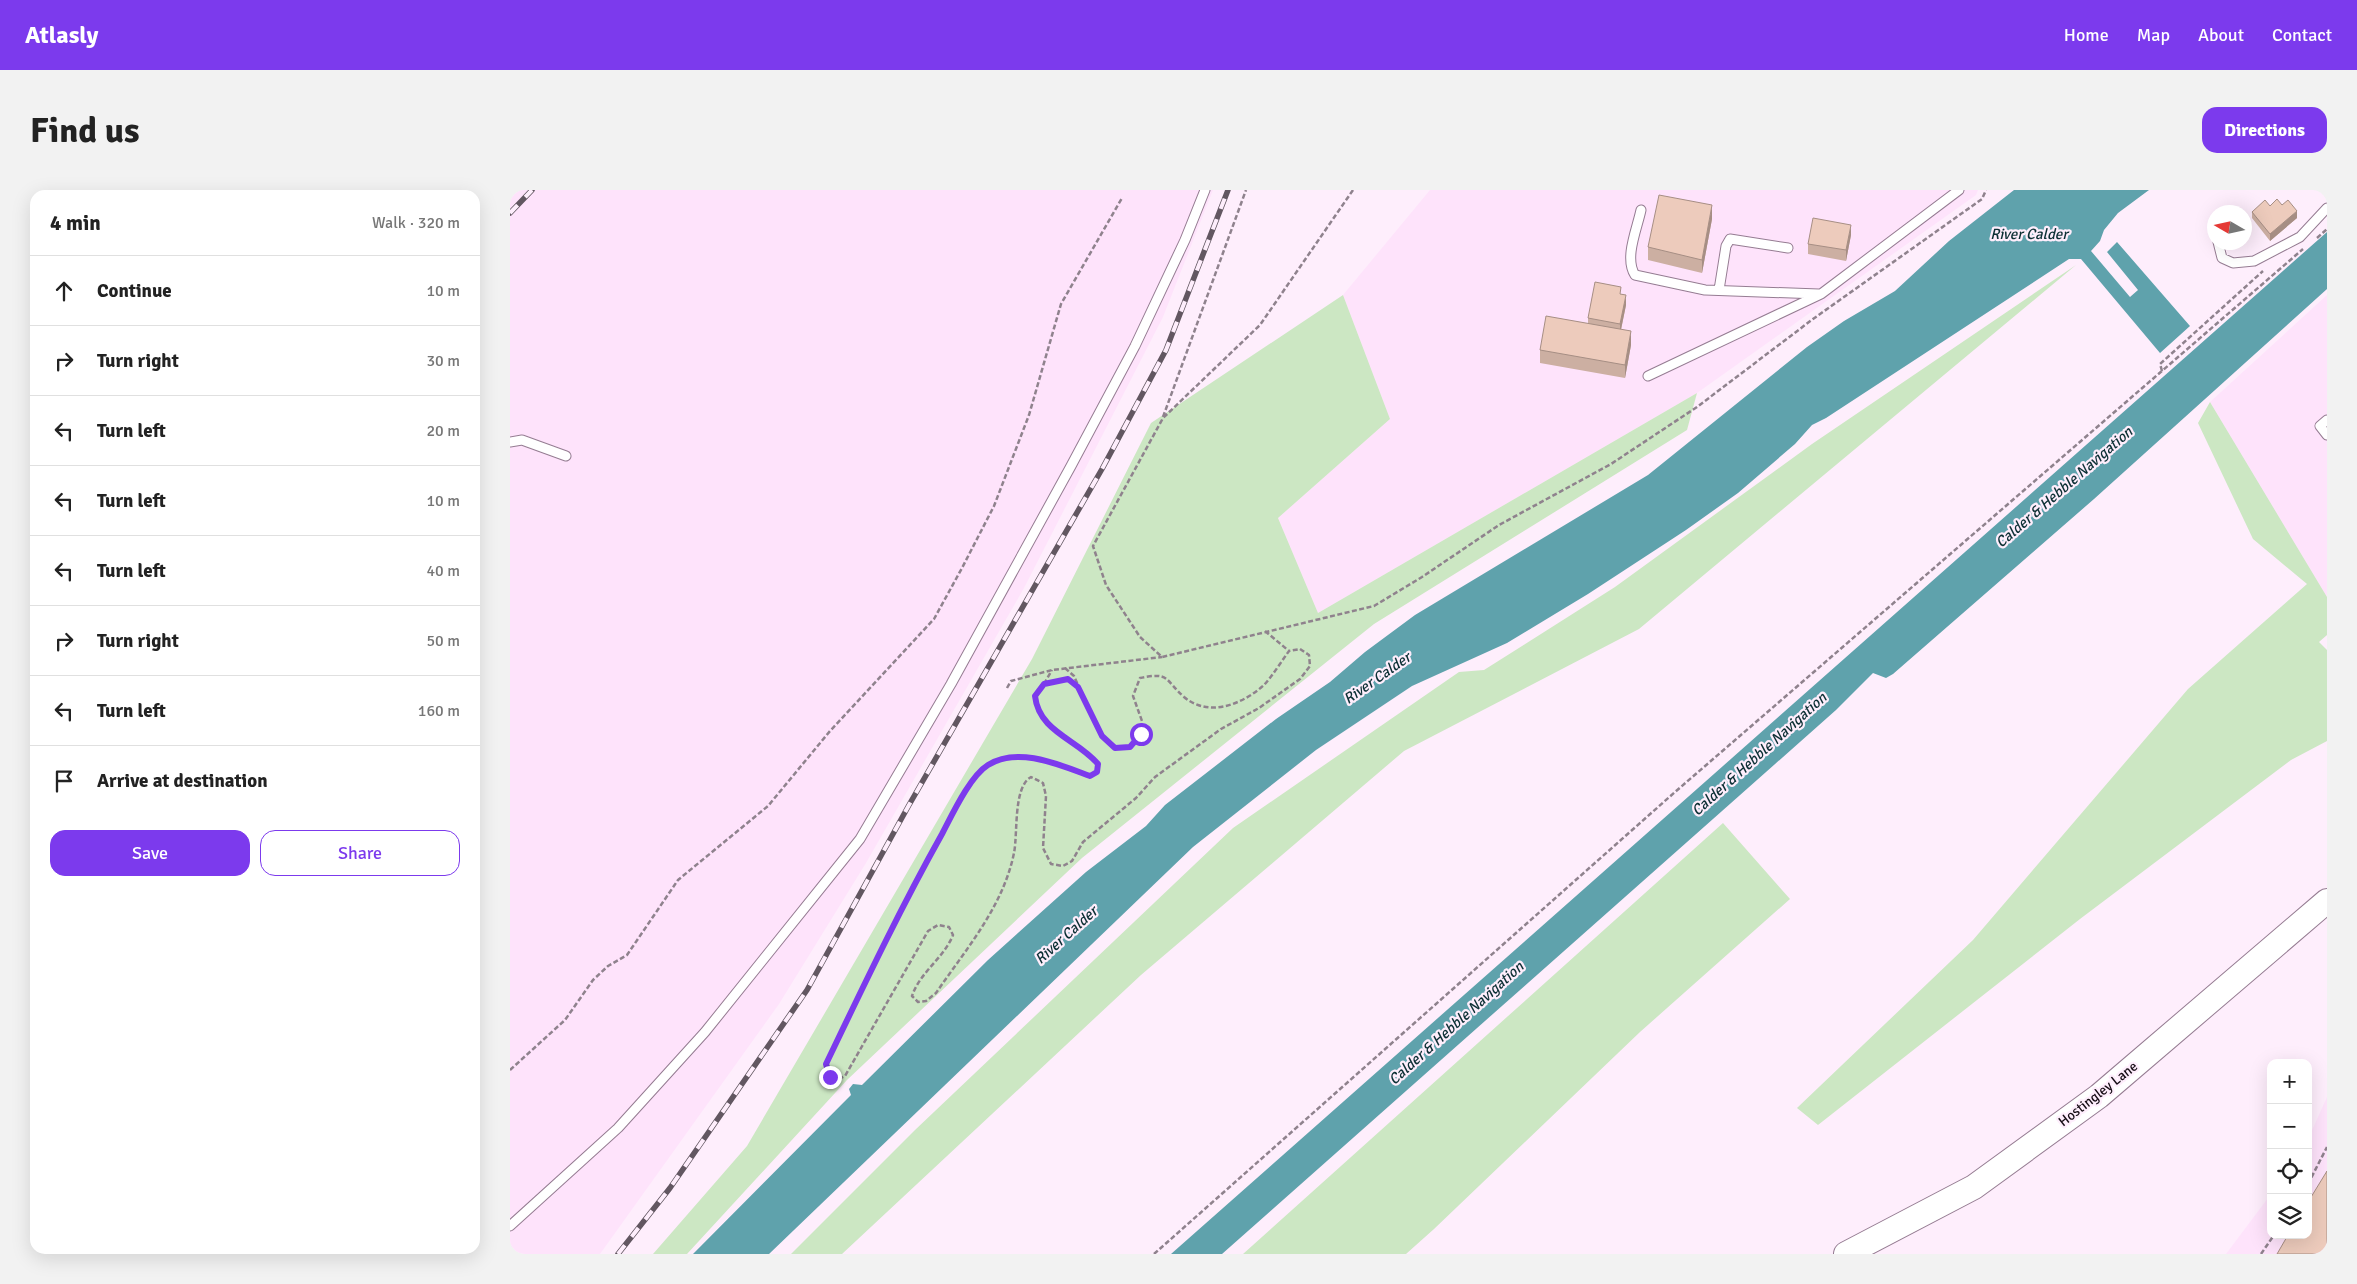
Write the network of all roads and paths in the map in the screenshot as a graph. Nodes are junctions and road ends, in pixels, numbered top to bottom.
1 (1206, 190) edge
2 (1246, 190) edge
3 (1353, 190) edge
4 (1959, 190) edge
5 (1986, 190) edge
6 (1122, 198) dead end
7 (2327, 208) edge
8 (1641, 210) dead end
9 (2327, 229) edge
10 (2312, 242) dead end
11 (1788, 248) dead end
12 (2304, 248) dead end
13 (2220, 250) edge
14 (2263, 270) dead end
15 (1719, 290) junction
16 (1821, 294) junction
17 (2162, 371) junction
18 (1648, 376) dead end
19 (1163, 418) junction
20 (2327, 420) edge
21 (2327, 435) edge
22 (510, 442) edge
23 (566, 456) dead end
24 (1265, 632) junction
25 (1289, 651) junction
26 (1162, 656) junction
27 (1065, 668) junction
28 (1052, 670) junction
29 (1044, 684) junction
30 (1078, 687) junction
31 (1007, 688) dead end
32 (2327, 901) edge
33 (510, 1070) edge
34 (2327, 1147) edge
35 (2312, 1176) edge
36 (510, 1226) edge
37 (2271, 1239) edge
38 (1154, 1254) edge
39 (1846, 1254) edge
40 (2260, 1254) edge

1 - 36 lane
2 - 19 path
3 - 19 path
4 - 16 lane
5 - 24 path
6 - 33 path
7 - 13 lane
8 - 15 lane
9 - 10 path
11 - 15 lane
12 - 17 path
14 - 17 path
15 - 16 lane
16 - 18 lane
17 - 38 path
19 - 26 path
20 - 21 lane
22 - 23 lane
24 - 25 path
24 - 26 path
25 - 29 path
25 - 30 path
26 - 27 path
27 - 28 path
27 - 30 path
28 - 29 path
28 - 31 path
29 - 30 path
32 - 39 main road, Hostingley Lane
34 - 35 path
37 - 40 path

